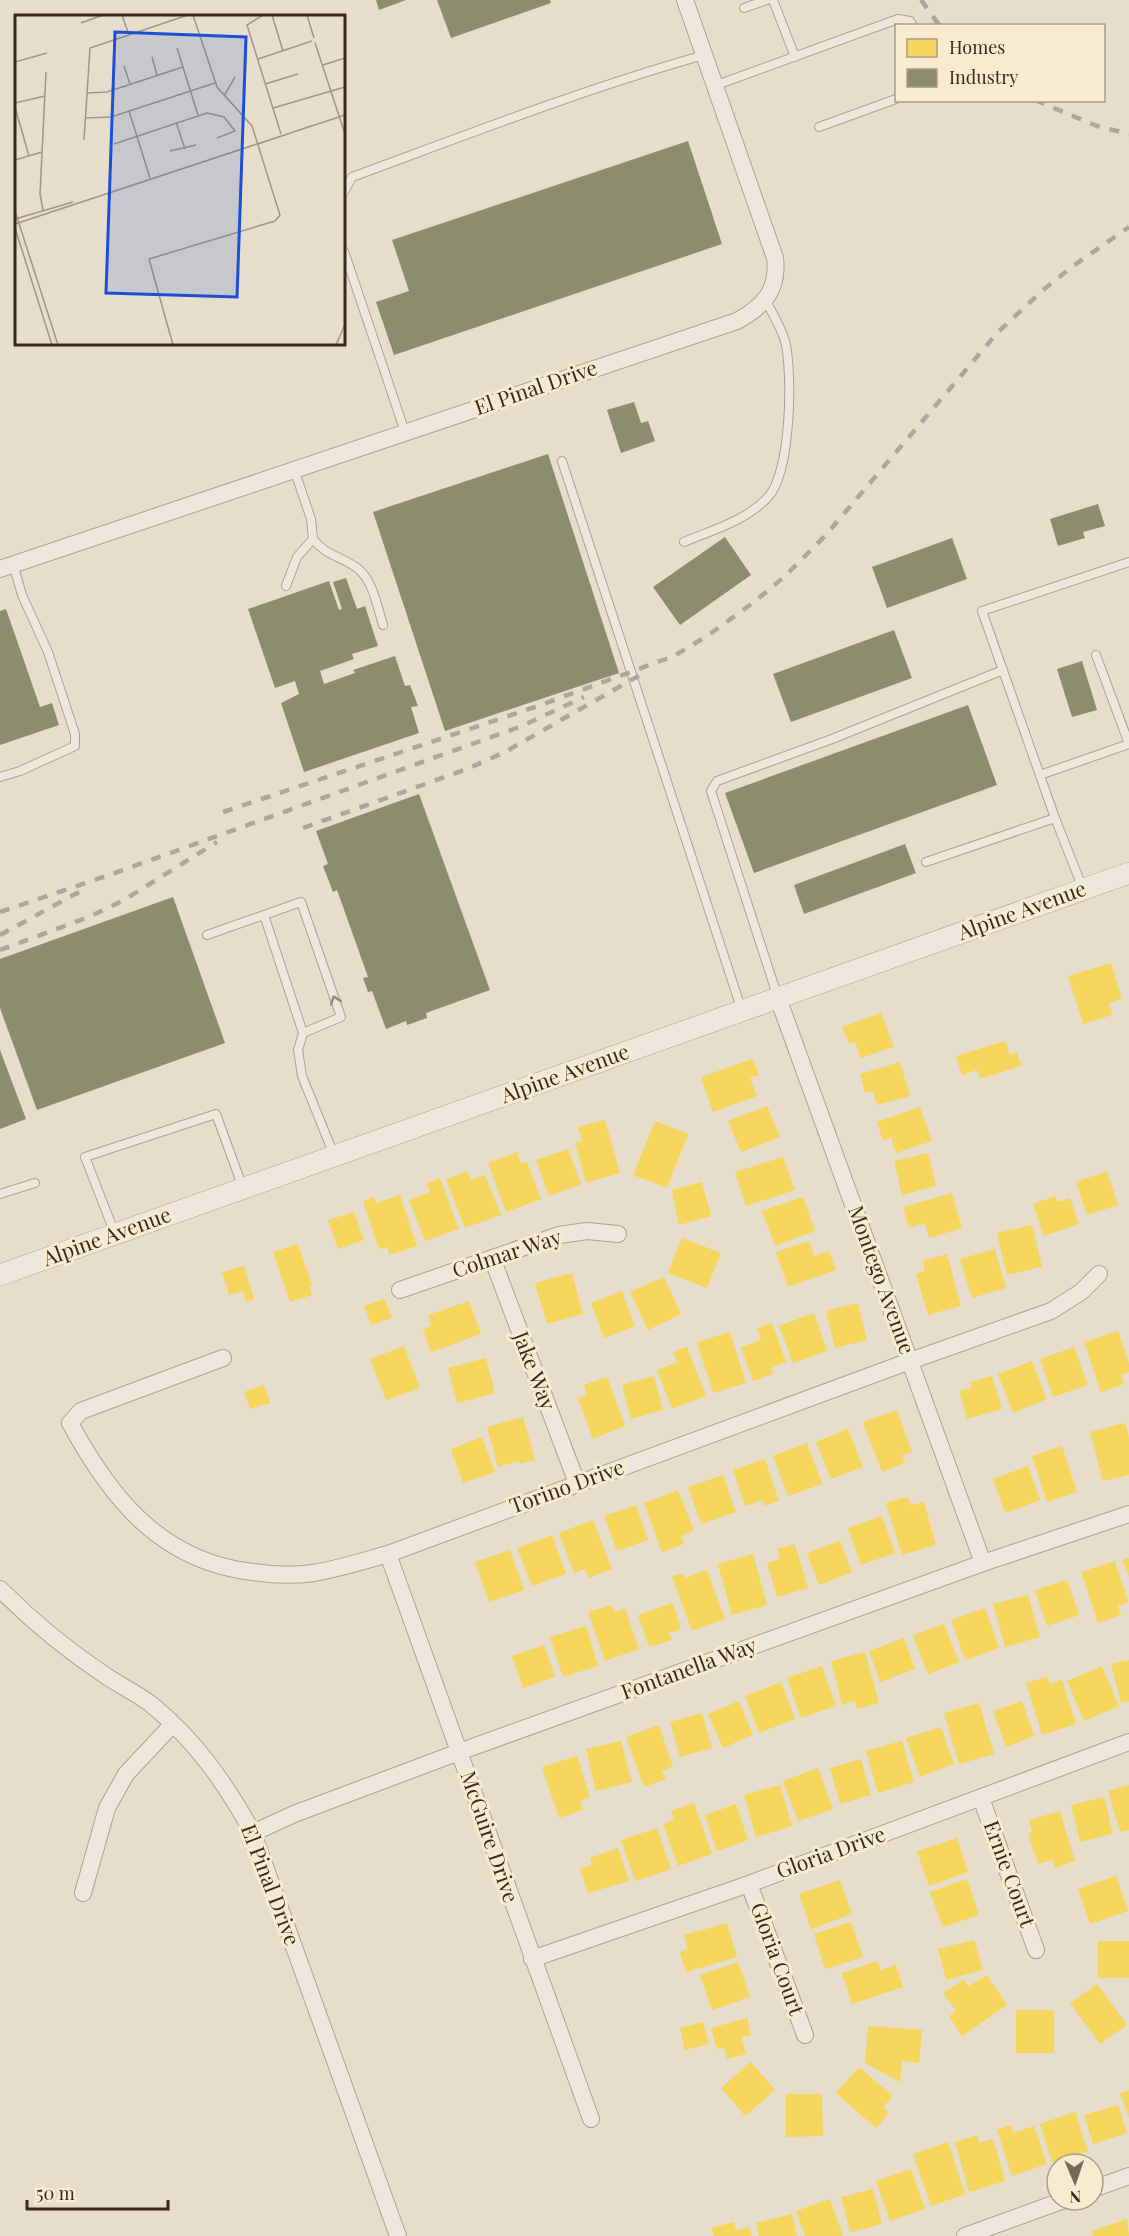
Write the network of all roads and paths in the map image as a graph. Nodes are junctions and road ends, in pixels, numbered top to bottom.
1 (685, 0) edge
2 (767, 0) edge
3 (773, 0) edge
4 (744, 8) dead end
5 (912, 24) edge
6 (704, 55) junction
7 (795, 57) junction
8 (714, 86) junction
9 (895, 100) edge
10 (819, 127) dead end
11 (345, 190) edge
12 (345, 254) edge
13 (765, 300) junction
14 (405, 432) junction
15 (562, 461) dead end
16 (294, 470) junction
17 (313, 539) junction
18 (684, 542) dead end
19 (1128, 564) edge
20 (6, 566) edge
21 (286, 586) dead end
22 (382, 625) dead end
23 (1096, 655) dead end
24 (1003, 670) junction
25 (1129, 744) edge
26 (1040, 775) junction
27 (0, 777) edge
28 (1055, 818) junction
29 (926, 862) dead end
30 (1129, 873) edge
31 (1083, 890) junction
32 (264, 915) junction
33 (207, 935) dead end
34 (778, 998) junction
35 (742, 1011) junction
36 (303, 1033) junction
37 (335, 1156) junction
38 (35, 1183) dead end
39 (244, 1189) junction
40 (0, 1194) edge
41 (115, 1234) junction
42 (618, 1234) dead end
43 (492, 1258) junction
44 (1099, 1274) dead end
45 (0, 1275) edge
46 (400, 1290) dead end
47 (223, 1358) dead end
48 (910, 1361) junction
49 (577, 1484) junction
50 (1129, 1514) edge
51 (388, 1554) junction
52 (983, 1563) junction
53 (0, 1589) edge
54 (173, 1724) junction
55 (1129, 1742) edge
56 (459, 1752) junction
57 (981, 1798) junction
58 (253, 1833) junction
59 (749, 1884) junction
60 (83, 1893) dead end
61 (1036, 1950) dead end
62 (532, 1959) junction
63 (805, 2035) dead end
64 (591, 2119) dead end
65 (1129, 2176) edge
66 (1105, 2185) edge
67 (1045, 2210) edge
68 (1009, 2229) edge
69 (398, 2236) edge
70 (965, 2236) edge

1 - 6 street
2 - 4 lane
3 - 7 lane
5 - 7 lane
6 - 8 street
6 - 11 lane
7 - 8 lane
8 - 13 street
9 - 10 lane
12 - 14 lane
13 - 14 street, El Pinal Drive
13 - 18 lane
14 - 16 street, El Pinal Drive
15 - 35 lane
16 - 17 lane
16 - 20 street, El Pinal Drive
17 - 21 lane
17 - 22 lane
19 - 24 lane
20 - 27 lane
23 - 25 lane
24 - 26 lane
24 - 34 lane
25 - 26 lane
26 - 28 lane
28 - 29 lane
28 - 31 lane
30 - 31 street, Alpine Avenue
31 - 34 street, Alpine Avenue
32 - 33 lane
32 - 36 lane
36 -> 32 lane
34 - 35 street, Alpine Avenue
34 - 48 street, Montego Avenue
35 - 37 street, Alpine Avenue
36 - 37 lane
37 - 39 street, Alpine Avenue
38 - 40 lane
39 - 41 street, Alpine Avenue
39 - 41 lane
41 - 45 street, Alpine Avenue
42 - 43 street, Colmar Way
43 - 46 street, Colmar Way
43 - 49 street, Jake Way
44 - 48 street, Torino Drive
47 - 51 street, Torino Drive
48 - 49 street, Torino Drive
48 - 52 street, Montego Avenue
49 - 51 street, Torino Drive
50 - 52 street, Fontanella Way
51 - 56 street, McGuire Drive
52 - 56 street, Fontanella Way
53 - 54 street, El Pinal Drive
54 - 58 street, El Pinal Drive
54 - 60 street
55 - 57 street, Gloria Drive
56 - 58 street, Fontanella Way
56 - 62 street, McGuire Drive
57 - 59 street, Gloria Drive
57 - 61 street, Ernie Court
58 - 69 street, El Pinal Drive
59 - 62 street, Gloria Drive
59 - 63 street, Gloria Court
62 - 64 street, McGuire Drive
65 - 66 street
67 - 68 street
68 - 70 street

